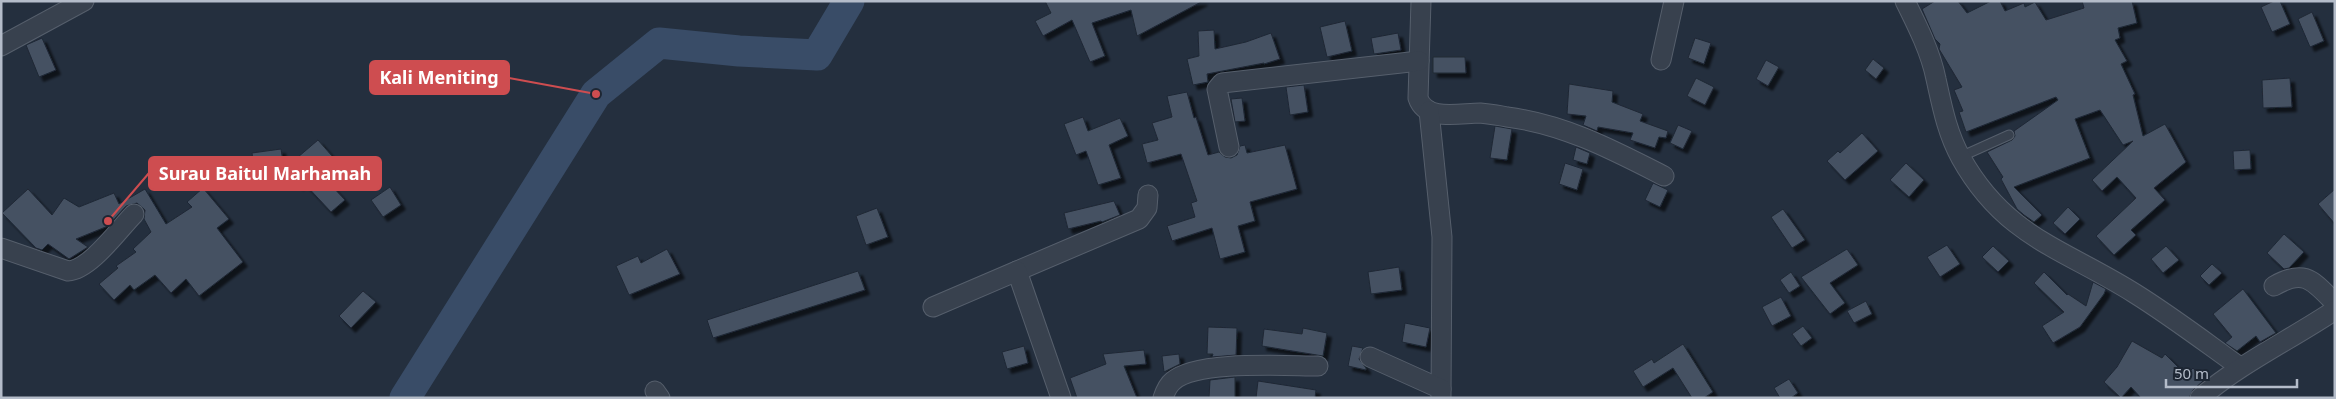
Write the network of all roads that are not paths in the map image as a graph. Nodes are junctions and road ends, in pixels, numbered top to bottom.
1 (84, 1) edge
2 (1421, 1) edge
3 (1674, 1) edge
4 (1905, 1) edge
5 (1, 46) edge
6 (1660, 60) dead end
7 (1419, 61) junction
8 (1429, 111) junction
9 (2009, 135) dead end
10 (1229, 147) dead end
11 (1960, 157) junction
12 (1664, 176) dead end
13 (1148, 195) dead end
14 (134, 214) dead end
15 (1, 248) edge
16 (1017, 271) junction
17 (2274, 286) dead end
18 (2335, 303) edge
19 (933, 307) dead end
20 (2335, 310) edge
21 (1370, 357) dead end
22 (1318, 366) dead end
23 (2240, 367) junction
24 (1441, 393) edge
25 (1061, 398) edge
26 (1163, 398) edge
27 (2200, 398) edge

1 - 5 street
2 - 7 street
3 - 6 street
4 - 11 street
7 - 8 street
7 - 10 street
8 - 12 street
8 - 24 street
9 - 11 lane
11 - 23 street
13 - 16 street
14 - 15 street
16 - 19 street
16 - 25 street
17 - 18 street
20 - 23 street
21 - 24 street
22 - 26 street
23 - 27 street

